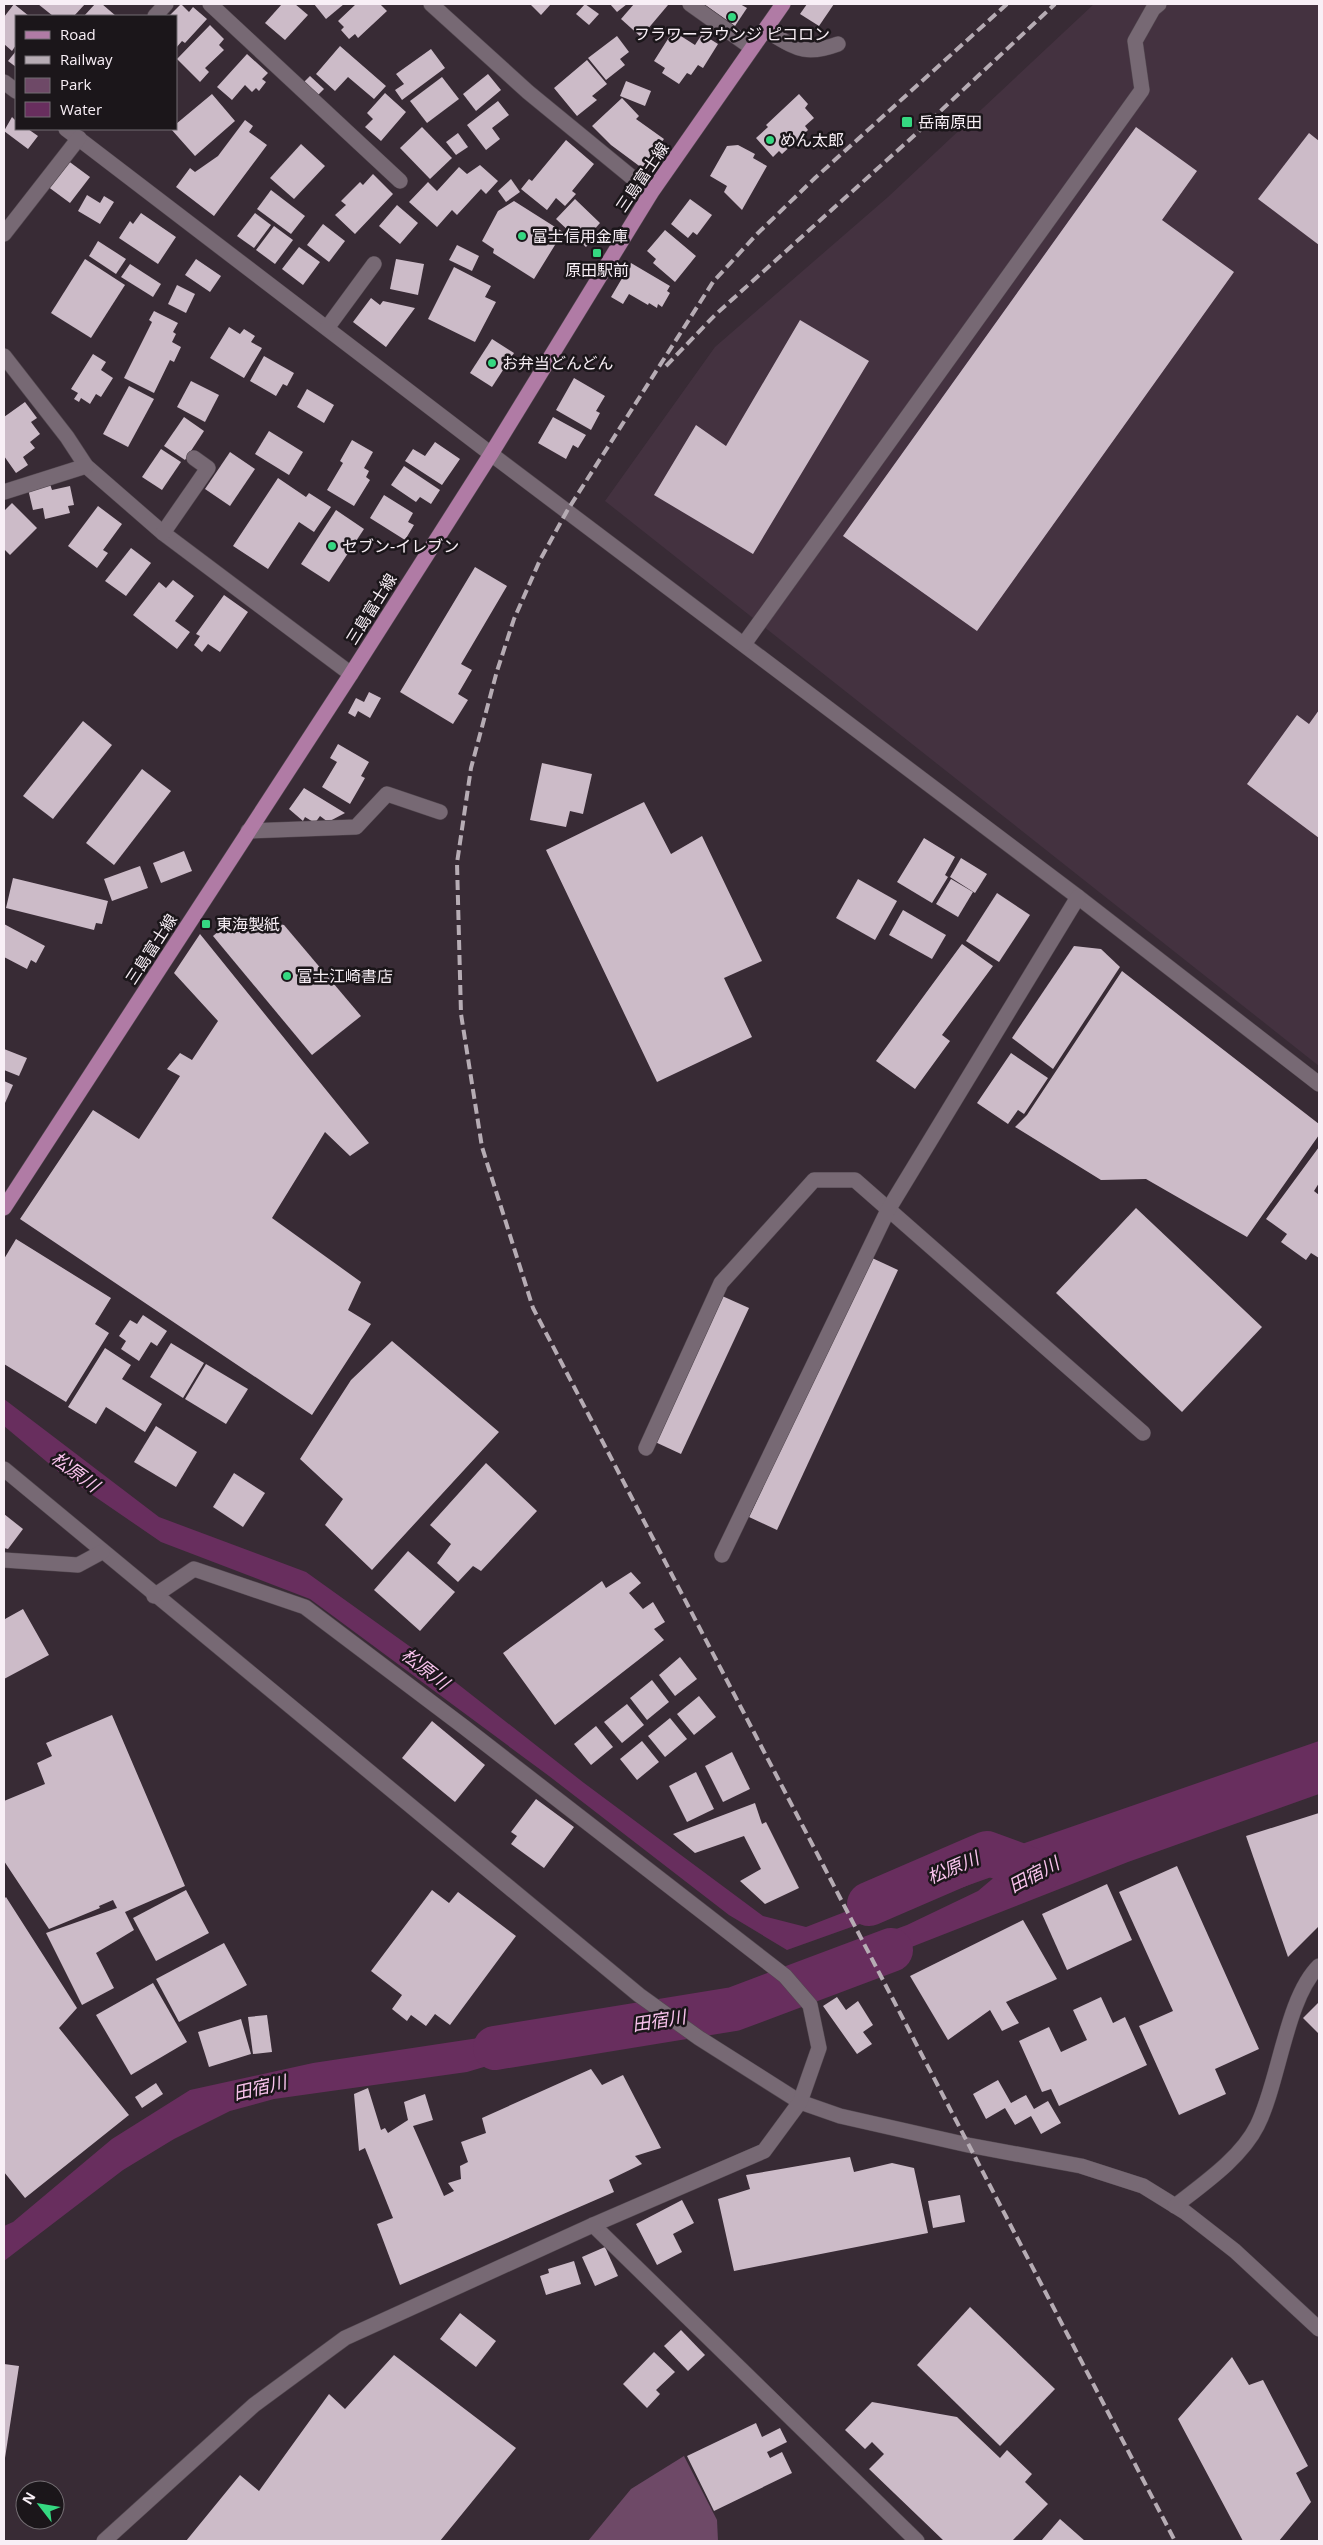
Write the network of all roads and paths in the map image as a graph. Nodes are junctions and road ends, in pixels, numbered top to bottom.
1 (166, 4) edge
2 (210, 4) edge
3 (431, 4) edge
4 (690, 4) edge
5 (783, 4) edge
6 (1159, 4) edge
7 (156, 15) edge
8 (765, 30) junction
9 (838, 44) dead end
10 (752, 48) junction
11 (4, 82) edge
12 (15, 90) edge
13 (67, 130) edge
14 (79, 138) junction
15 (400, 181) dead end
16 (651, 193) junction
17 (4, 234) edge
18 (374, 264) dead end
19 (327, 328) junction
20 (4, 356) edge
21 (491, 454) junction
22 (194, 458) dead end
23 (86, 466) junction
24 (4, 492) edge
25 (163, 533) junction
26 (744, 644) junction
27 (351, 674) junction
28 (440, 812) dead end
29 (248, 830) junction
30 (1078, 897) junction
31 (1319, 1084) edge
32 (4, 1208) edge
33 (888, 1210) junction
34 (1144, 1433) dead end
35 (646, 1448) dead end
36 (4, 1469) edge
37 (102, 1552) junction
38 (722, 1555) dead end
39 (4, 1560) edge
40 (154, 1596) junction
41 (1319, 1966) edge
42 (800, 2102) junction
43 (1175, 2206) junction
44 (593, 2225) junction
45 (1319, 2329) edge
46 (104, 2541) edge
47 (916, 2541) edge

1 - 7 street
2 - 15 street
3 - 16 street
4 - 10 street
5 - 8 main road, 三島富士線
6 - 26 street
8 - 9 street
8 - 10 main road, 三島富士線
10 - 16 main road, 三島富士線
11 - 12 street
13 - 14 street
14 - 17 street
14 - 19 street
16 - 21 main road, 三島富士線
18 - 19 street
19 - 21 street
20 - 23 street
21 - 26 street
21 - 27 main road, 三島富士線
22 - 25 street
23 - 24 street
23 - 25 street
25 - 27 street
26 - 30 street
27 - 29 main road, 三島富士線
28 - 29 street
29 - 32 main road, 三島富士線
30 - 31 street
30 - 33 street
33 - 34 street
33 - 35 street
33 - 38 street
36 - 37 street
37 - 39 street
37 - 40 street
40 - 42 street
40 - 42 street
41 - 43 street
42 - 43 street
42 - 44 street
43 - 45 street
44 - 46 street
44 - 47 street

